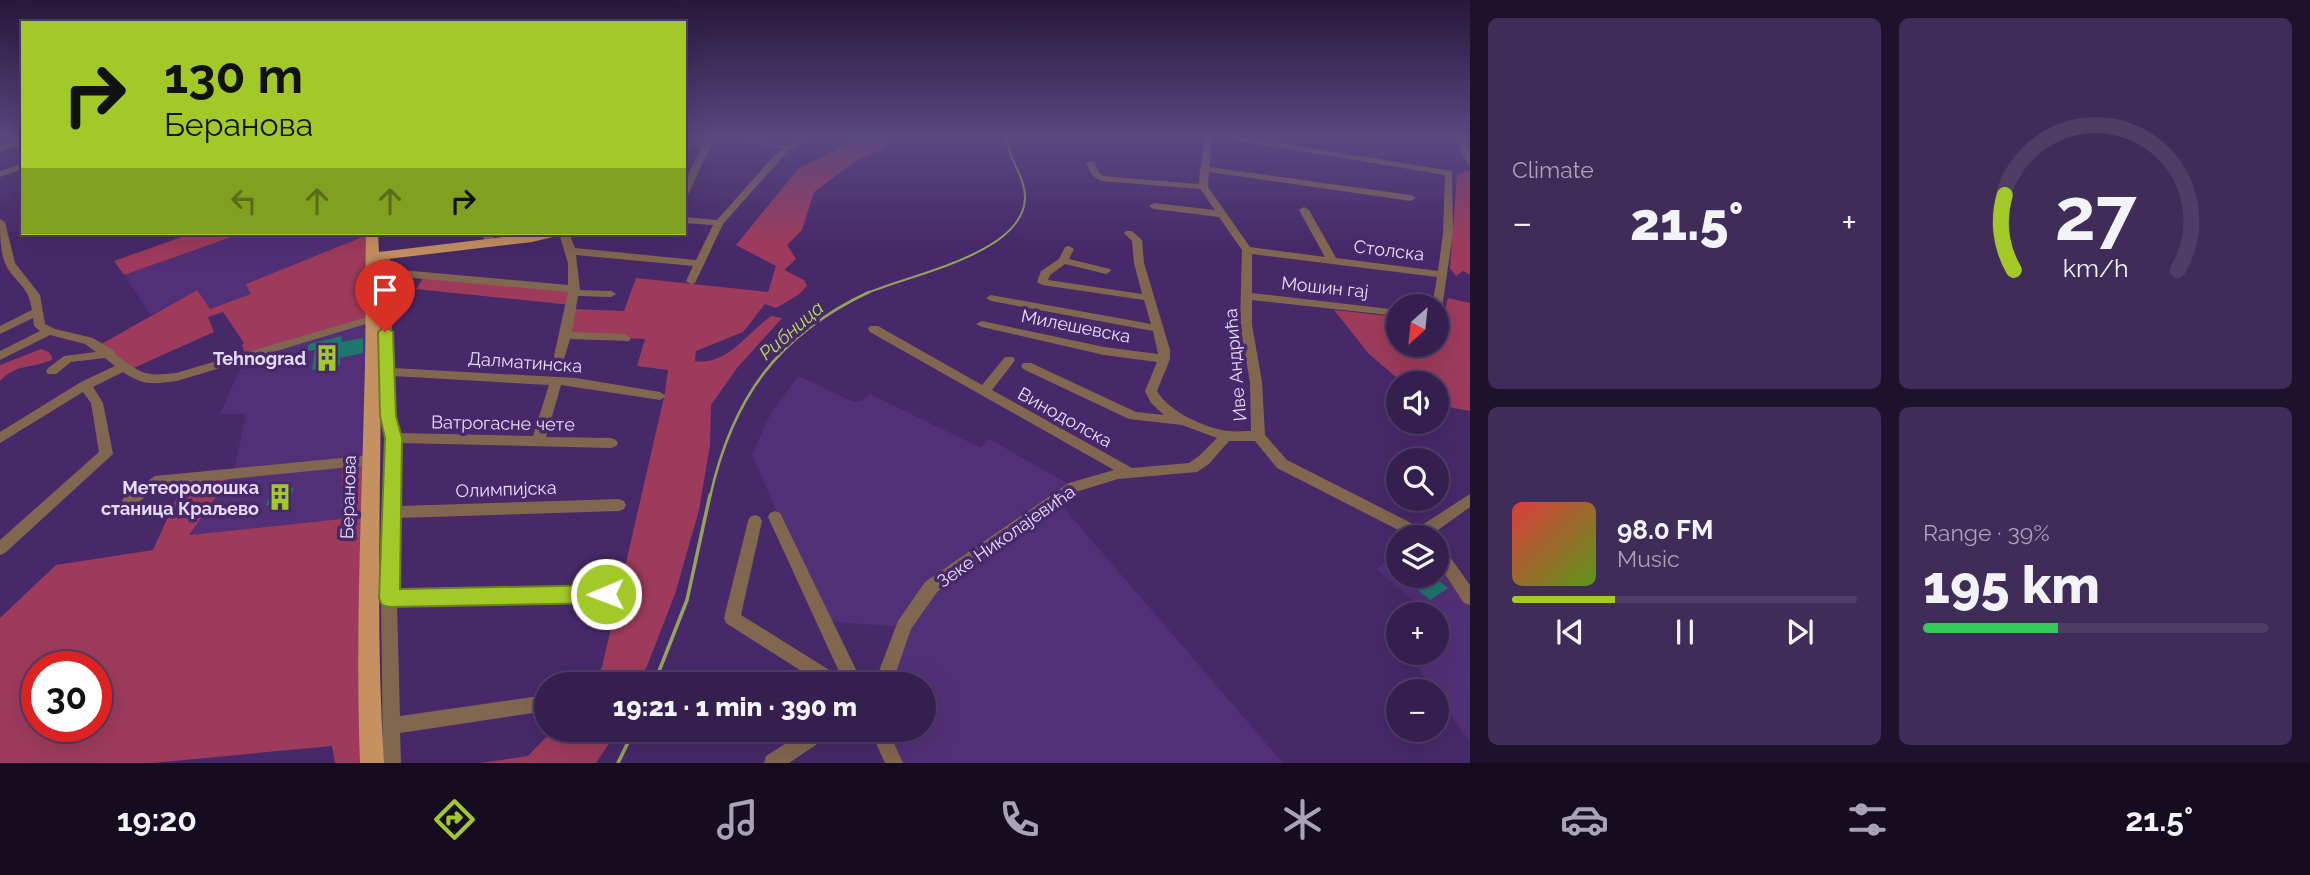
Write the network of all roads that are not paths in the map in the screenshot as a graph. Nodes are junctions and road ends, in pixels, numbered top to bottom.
1 (1449, 173) edge
2 (763, 174) edge
3 (1098, 174) edge
4 (1203, 174) edge
5 (1230, 174) edge
6 (1203, 187) junction
7 (1410, 198) dead end
8 (1154, 206) dead end
9 (1304, 210) dead end
10 (1220, 214) junction
11 (686, 220) edge
12 (0, 222) edge
13 (719, 223) junction
14 (1129, 233) dead end
15 (373, 235) edge
16 (527, 235) edge
17 (565, 235) edge
18 (488, 238) edge
19 (1069, 249) dead end
20 (1247, 250) junction
21 (571, 251) junction
22 (3, 252) edge
23 (379, 256) junction
24 (1063, 261) junction
25 (1332, 261) junction
26 (699, 263) junction
27 (1106, 271) dead end
28 (385, 272) junction
29 (1442, 275) junction
30 (691, 281) dead end
31 (575, 291) junction
32 (611, 294) dead end
33 (1440, 294) edge
34 (1247, 296) junction
35 (991, 298) dead end
36 (1150, 298) junction
37 (37, 312) junction
38 (1386, 312) edge
39 (375, 318) junction
40 (982, 324) dead end
41 (1159, 328) junction
42 (874, 329) dead end
43 (0, 330) edge
44 (49, 331) junction
45 (565, 335) junction
46 (625, 338) dead end
47 (110, 354) junction
48 (0, 356) edge
49 (560, 356) dead end
50 (1164, 359) junction
51 (1009, 360) dead end
52 (124, 366) junction
53 (1027, 366) dead end
54 (52, 371) dead end
55 (386, 372) junction
56 (556, 381) junction
57 (85, 385) junction
58 (984, 391) junction
59 (660, 396) dead end
60 (1189, 422) junction
61 (386, 433) junction
62 (1226, 436) junction
63 (1258, 436) junction
64 (0, 438) edge
65 (538, 441) junction
66 (611, 443) dead end
67 (372, 460) junction
68 (1130, 473) junction
69 (130, 500) dead end
70 (1470, 500) edge
71 (619, 505) dead end
72 (393, 512) junction
73 (775, 517) dead end
74 (755, 521) dead end
75 (1401, 525) edge
76 (1437, 525) edge
77 (0, 549) edge
78 (1449, 567) edge
79 (606, 594) dead end
80 (389, 598) junction
81 (1470, 598) edge
82 (818, 672) edge
83 (847, 672) edge
84 (887, 672) edge
85 (534, 705) edge
86 (391, 726) junction
87 (805, 742) edge
88 (885, 742) edge
89 (372, 763) edge
90 (392, 763) edge
91 (774, 763) edge
92 (894, 763) edge

1 - 29 street
2 - 13 street
3 - 6 street
4 - 6 street
5 - 7 street
6 - 10 street
8 - 10 street
9 - 25 street, Столска
10 - 20 street
11 - 13 street
12 - 22 street
13 - 26 street
14 - 36 street
15 - 23 main road, Беранова
16 - 18 main road
17 - 21 street
18 - 23 main road
19 - 24 street
20 - 25 street, Столска
20 - 34 street, Иве Андрића
21 - 26 street
21 - 31 street
22 - 37 street
23 - 28 street, Беранова
23 - 39 main road, Беранова
24 - 27 street
24 - 36 street
25 - 29 street, Столска
26 - 30 street
28 - 31 street
28 - 55 street, Беранова
29 - 33 street
31 - 32 street
31 - 45 street
34 - 38 street, Мошин гај
34 - 63 street, Иве Андрића
35 - 41 street
36 - 41 street
37 - 43 street
37 - 44 street
39 - 52 street
39 - 61 main road, Беранова
40 - 50 street, Милешевска
41 - 50 street
42 - 58 street, Винодолска
44 - 47 street
44 - 48 street
45 - 46 street
45 - 49 street
47 - 52 street
47 - 54 street
50 - 60 street
51 - 58 street, Винодолска
52 - 57 street
53 - 60 street
55 - 56 street, Далматинска
55 - 61 street, Беранова
56 - 59 street, Далматинска
56 - 65 street
57 - 64 street
57 - 77 street
58 - 68 street, Винодолска
60 - 62 street
61 - 65 street, Ватрогасне чете
61 - 67 main road, Беранова
61 - 72 street, Беранова
62 - 63 street
62 - 68 street, Зеке Николајевића
63 - 75 street
65 - 66 street, Ватрогасне чете
67 - 69 street
67 - 89 main road, Беранова
68 - 84 street, Зеке Николајевића
70 - 76 street
71 - 72 street, Олимпијска
72 - 80 street, Беранова
73 - 83 street
74 - 82 street
78 - 81 street
79 - 80 street
80 - 86 street, Беранова
85 - 86 street
86 - 90 street, Беранова
87 - 91 street
88 - 92 street

